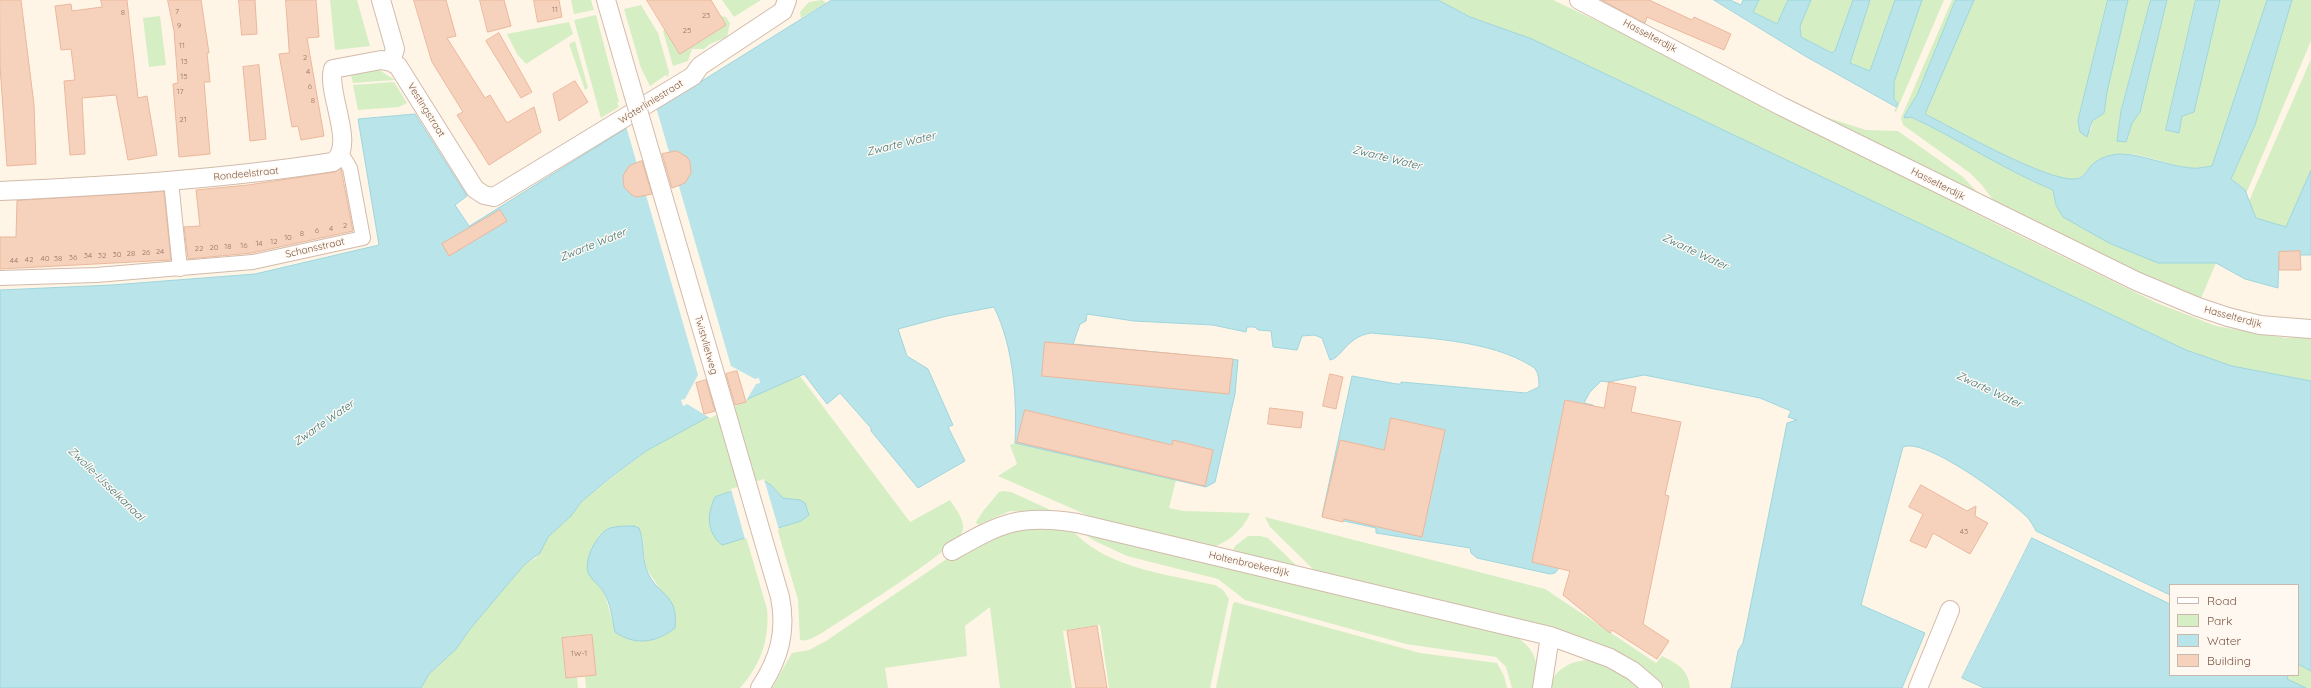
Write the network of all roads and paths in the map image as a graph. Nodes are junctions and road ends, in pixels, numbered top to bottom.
1 (381, 0) edge
2 (606, 0) edge
3 (787, 0) edge
4 (1579, 0) edge
5 (391, 62) junction
6 (341, 153) junction
7 (171, 181) junction
8 (0, 191) edge
9 (504, 193) joint
10 (180, 269) junction
11 (0, 278) edge
12 (2311, 329) edge
13 (952, 551) dead end
14 (1950, 610) dead end
15 (1550, 636) junction
16 (760, 688) edge
17 (1542, 688) edge
18 (1653, 688) edge
19 (1918, 688) edge

1 - 5 street
2 - 16 street, Twistvlietweg, bridge
3 - 9 street, Waterliniestraat
4 - 12 street, Hasselterdijk
5 - 6 street
5 - 9 street, Vestingstraat
6 - 7 street, Rondeelstraat
6 - 10 street, Schansstraat
7 - 8 street, Rondeelstraat
7 - 10 street
10 - 11 street, Schansstraat
13 - 15 street, Holtenbroekerdijk
14 - 19 street
15 - 17 street
15 - 18 street, Holtenbroekerdijk

